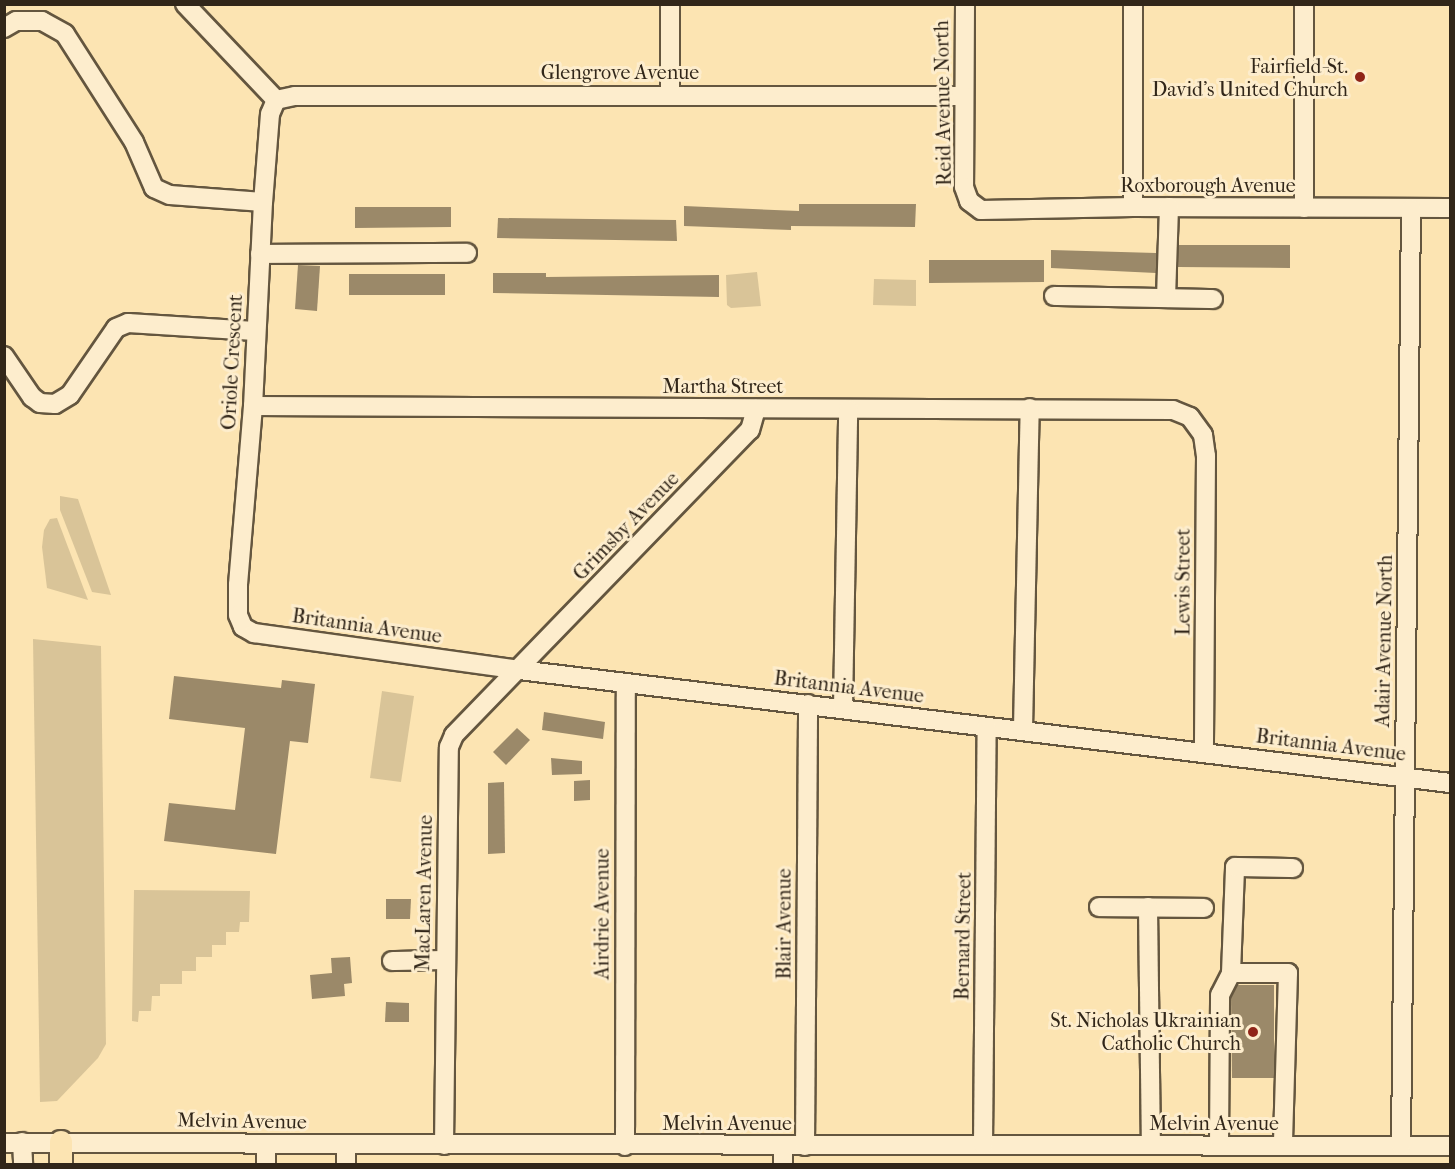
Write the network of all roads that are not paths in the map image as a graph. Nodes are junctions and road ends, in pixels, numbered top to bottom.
1 (670, 4) edge
2 (964, 4) edge
3 (1133, 4) edge
4 (1304, 4) edge
5 (191, 6) edge
6 (4, 28) edge
7 (670, 94) junction
8 (964, 96) junction
9 (276, 100) junction
10 (969, 201) joint
11 (263, 202) junction
12 (1133, 207) junction
13 (1169, 207) junction
14 (1304, 208) junction
15 (1411, 208) junction
16 (1450, 208) edge
17 (467, 253) dead end
18 (260, 254) junction
19 (1054, 296) dead end
20 (1166, 298) junction
21 (1213, 298) dead end
22 (255, 331) junction
23 (4, 356) edge
24 (254, 406) junction
25 (1030, 408) junction
26 (756, 409) junction
27 (848, 410) junction
28 (1190, 417) joint
29 (243, 627) joint
30 (519, 669) junction
31 (626, 683) junction
32 (808, 704) junction
33 (843, 708) junction
34 (987, 727) junction
35 (1023, 729) junction
36 (1204, 752) junction
37 (1405, 777) junction
38 (1450, 783) edge
39 (1293, 868) dead end
40 (1098, 907) dead end
41 (1148, 907) junction
42 (1204, 908) dead end
43 (446, 960) junction
44 (392, 961) dead end
45 (1231, 973) junction
46 (13, 1142) edge
47 (266, 1143) junction
48 (346, 1144) junction
49 (983, 1144) junction
50 (444, 1145) junction
51 (1151, 1145) junction
52 (1219, 1145) junction
53 (625, 1146) junction
54 (783, 1146) junction
55 (806, 1146) junction
56 (1282, 1146) junction
57 (1401, 1146) junction
58 (1450, 1146) edge
59 (61, 1153) edge
60 (23, 1164) edge
61 (266, 1164) edge
62 (346, 1164) edge
63 (783, 1164) edge

1 - 7 street
2 - 8 street, Reid Avenue North
3 - 12 street
4 - 14 street
5 - 9 street
6 - 11 street
7 - 8 street, Glengrove Avenue
7 - 9 street, Glengrove Avenue
8 - 10 street, Reid Avenue North
9 - 11 street, Oriole Crescent
10 - 12 street, Roxborough Avenue
11 - 18 street, Oriole Crescent
12 - 13 street, Roxborough Avenue
13 - 14 street, Roxborough Avenue
13 - 20 street
14 - 15 street, Roxborough Avenue
15 - 16 street, Roxborough Avenue
15 - 37 street, Adair Avenue North
17 - 18 street
18 - 22 street, Oriole Crescent
19 - 20 street
20 - 21 street
22 - 23 street
22 - 24 street, Oriole Crescent
24 - 26 street, Martha Street
24 - 29 street, Oriole Crescent
25 - 27 street, Martha Street
25 - 28 street, Martha Street
25 - 35 street
26 - 27 street, Martha Street
26 - 30 street, Grimsby Avenue
27 - 33 street
28 - 36 street, Lewis Street
29 - 30 street, Britannia Avenue
30 - 31 street, Britannia Avenue
30 - 43 street, MacLaren Avenue
31 - 32 street, Britannia Avenue
31 - 53 street, Airdrie Avenue
32 - 33 street, Britannia Avenue
32 - 55 street, Blair Avenue
33 - 34 street, Britannia Avenue
34 - 35 street, Britannia Avenue
34 - 49 street, Bernard Street
35 - 36 street, Britannia Avenue
36 - 37 street, Britannia Avenue
37 - 38 street, Britannia Avenue
37 - 57 street, Adair Avenue North
39 - 45 street
40 - 41 street
41 - 42 street
41 - 51 street
43 - 44 street
43 - 50 street, MacLaren Avenue
45 - 52 street
45 - 56 street
46 - 59 street, Melvin Avenue
46 - 60 street
47 - 48 street, Melvin Avenue
47 - 59 street, Melvin Avenue
47 - 61 street
48 - 50 street, Melvin Avenue
48 - 62 street
49 - 51 street, Melvin Avenue
49 - 55 street, Melvin Avenue
50 - 53 street, Melvin Avenue
51 - 52 street, Melvin Avenue
52 - 56 street, Melvin Avenue
53 - 54 street, Melvin Avenue
54 - 55 street, Melvin Avenue
54 - 63 street
56 - 57 street, Melvin Avenue
57 - 58 street, Melvin Avenue

